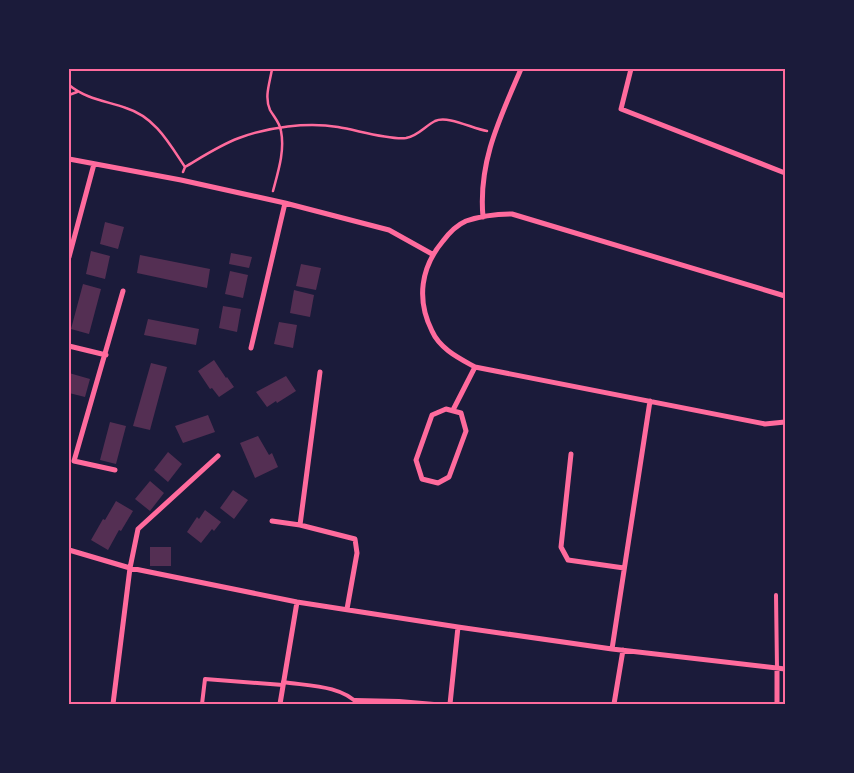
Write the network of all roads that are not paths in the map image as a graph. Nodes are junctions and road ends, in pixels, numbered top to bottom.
1 (521, 69) edge
2 (632, 69) edge
3 (69, 158) edge
4 (94, 164) junction
5 (785, 173) edge
6 (285, 203) junction
7 (483, 217) junction
8 (432, 254) junction
9 (69, 257) edge
10 (123, 291) dead end
11 (785, 296) edge
12 (69, 346) edge
13 (252, 348) dead end
14 (106, 355) junction
15 (475, 367) junction
16 (320, 372) dead end
17 (650, 401) junction
18 (454, 410) junction
19 (785, 422) edge
20 (572, 454) dead end
21 (218, 456) dead end
22 (115, 470) dead end
23 (272, 521) dead end
24 (300, 525) junction
25 (69, 550) edge
26 (130, 568) junction
27 (624, 568) junction
28 (776, 595) dead end
29 (297, 602) junction
30 (347, 609) junction
31 (458, 627) junction
32 (612, 649) junction
33 (623, 650) junction
34 (777, 668) junction
35 (785, 668) edge
36 (283, 683) junction
37 (355, 700) junction
38 (113, 704) edge
39 (202, 704) edge
40 (280, 704) edge
41 (358, 704) edge
42 (434, 704) edge
43 (450, 704) edge
44 (614, 704) edge
45 (778, 704) edge

1 - 7 street
2 - 5 street
3 - 4 street
4 - 6 street
4 - 9 street
6 - 8 street
6 - 13 street
7 - 8 street
7 - 11 street
8 - 15 street
10 - 14 street
12 - 14 street
14 - 22 street
15 - 17 street
15 - 18 street
16 - 24 street
17 - 19 street
17 - 27 street
18 - 18 street
20 - 27 street
21 - 26 street
23 - 24 street
24 - 30 street
25 - 26 street
26 - 29 street
26 - 38 street
27 - 32 street
28 - 34 lane
29 - 30 street
29 - 36 street
30 - 31 street
31 - 32 street
31 - 43 street
32 - 33 street
33 - 34 street
33 - 44 street
34 - 35 street
34 - 45 street
36 - 37 lane
36 - 39 lane
36 - 40 street
37 - 41 lane
37 - 42 lane

